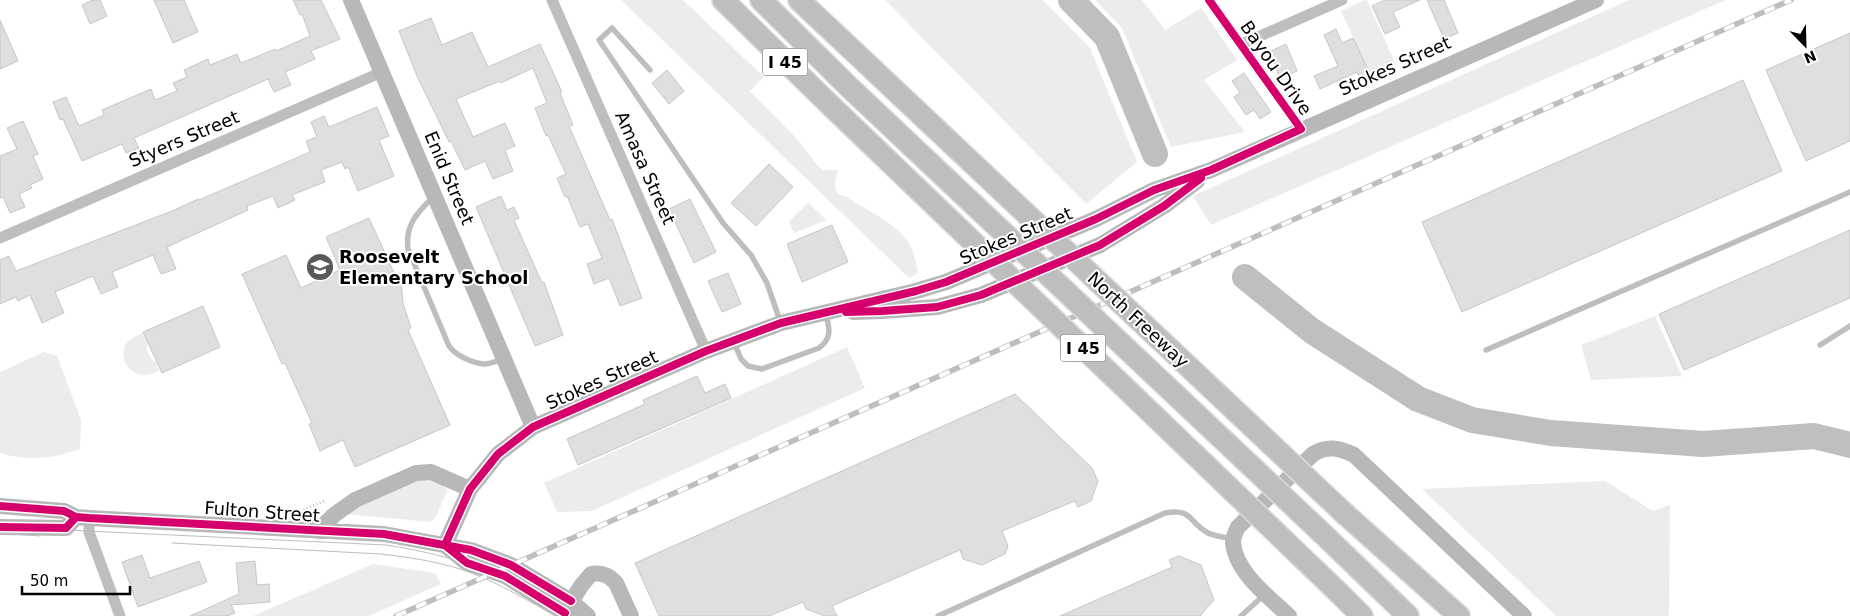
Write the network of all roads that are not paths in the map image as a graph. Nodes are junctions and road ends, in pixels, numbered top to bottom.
1 (351, 0) edge
2 (552, 0) edge
3 (714, 0) edge
4 (723, 0) edge
5 (761, 0) edge
6 (799, 0) edge
7 (1209, 0) edge
8 (1342, 0) edge
9 (1596, 0) edge
10 (743, 21) junction
11 (1242, 44) junction
12 (650, 70) dead end
13 (382, 72) junction
14 (1301, 129) junction
15 (1211, 170) junction
16 (1850, 192) edge
17 (435, 196) junction
18 (0, 238) edge
19 (826, 312) junction
20 (781, 323) junction
21 (1850, 326) edge
22 (733, 340) junction
23 (1820, 346) dead end
24 (706, 350) junction
25 (1486, 350) dead end
26 (506, 359) junction
27 (533, 427) junction
28 (470, 489) junction
29 (0, 506) edge
30 (83, 518) junction
31 (0, 527) edge
32 (318, 531) junction
33 (1233, 540) junction
34 (446, 546) junction
35 (1266, 594) junction
36 (568, 610) edge
37 (120, 616) edge
38 (588, 616) edge
39 (632, 616) edge
40 (938, 616) edge
41 (1241, 616) edge
42 (1289, 616) edge
43 (1362, 616) edge
44 (1408, 616) edge
45 (1459, 616) edge
46 (1524, 616) edge

1 - 13 street, Enid Street
2 - 24 street, Amasa Street
3 - 10 highway
4 - 10 highway, I 45
5 - 44 highway, North Freeway, bridge
6 - 45 highway, North Freeway, bridge
7 - 11 street, Bayou Drive
8 - 11 street
9 - 14 street, Stokes Street
10 - 43 highway, I 45, bridge
11 - 14 street, Bayou Drive
12 - 20 lane
13 - 17 street, Enid Street
13 - 18 street, Styers Street
14 - 15 street, Stokes Street
15 - 19 street, Stokes Street
15 - 19 street, Stokes Street
16 - 25 lane
17 - 26 street, Enid Street
17 - 26 lane
19 - 20 street, Stokes Street
19 - 22 lane
20 - 22 street, Stokes Street
21 - 23 lane
22 - 24 street, Stokes Street
24 - 27 street, Stokes Street
26 - 27 street, Enid Street
27 - 28 street, Stokes Street
28 - 32 street
28 - 34 street, Stokes Street
29 - 30 street, Fulton Street
30 - 31 street
30 - 32 street, Fulton Street
30 - 37 street
32 - 34 street, Fulton Street
33 - 35 street
33 - 40 lane
33 - 46 street
34 - 36 street, Fulton Street
35 - 41 lane
35 - 42 street
36 - 38 street, Fulton Street
36 - 39 street

